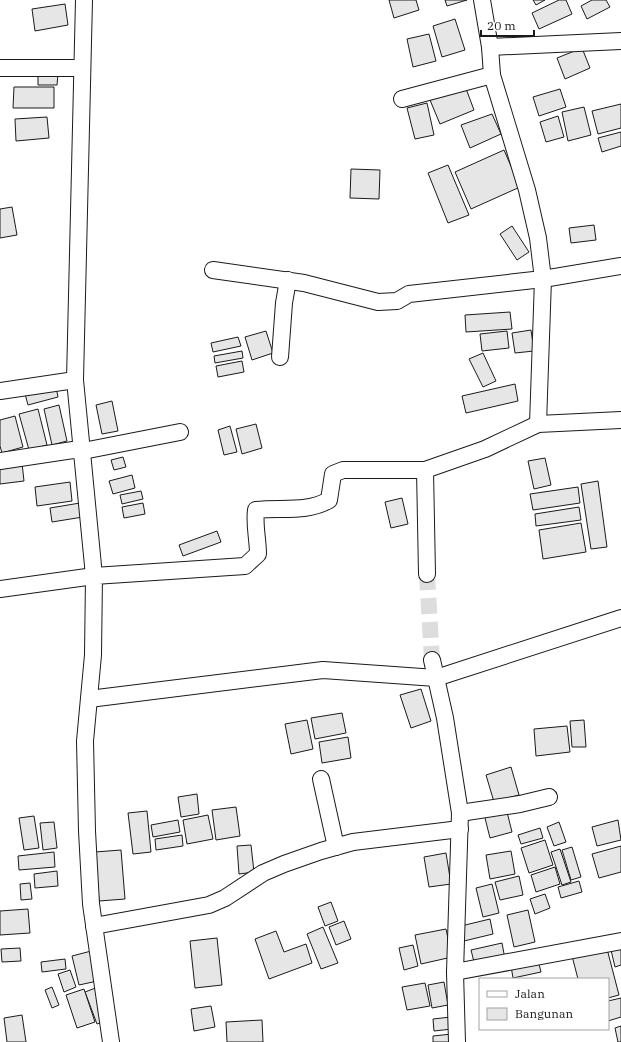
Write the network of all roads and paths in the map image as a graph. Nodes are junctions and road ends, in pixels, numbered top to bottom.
1 (84, 0) edge
2 (482, 0) edge
3 (621, 41) edge
4 (490, 47) junction
5 (0, 68) edge
6 (81, 68) junction
7 (492, 75) junction
8 (402, 99) dead end
9 (621, 266) edge
10 (214, 270) dead end
11 (543, 279) junction
12 (288, 280) junction
13 (280, 357) dead end
14 (76, 380) junction
15 (0, 391) edge
16 (621, 420) edge
17 (538, 424) junction
18 (180, 432) dead end
19 (83, 451) junction
20 (0, 461) edge
21 (425, 470) junction
22 (427, 574) tunnel mouth
23 (94, 576) junction
24 (0, 589) edge
25 (621, 618) edge
26 (432, 660) tunnel mouth
27 (436, 678) junction
28 (89, 699) junction
29 (321, 779) dead end
30 (549, 797) dead end
31 (460, 821) junction
32 (336, 847) junction
33 (94, 926) junction
34 (621, 942) edge
35 (455, 972) junction
36 (111, 1042) edge
37 (457, 1042) edge

1 - 6 street
2 - 4 street
3 - 4 street
4 - 7 street
5 - 6 street
6 - 14 street
7 - 8 street
7 - 11 street
9 - 11 street
10 - 12 street
11 - 12 street
11 - 17 street
12 - 13 street
14 - 15 street
14 - 19 street
16 - 17 street
17 - 21 street
18 - 19 street
19 - 20 street
19 - 23 street
21 - 22 street
21 - 23 street
23 - 24 street
23 - 28 street
25 - 27 street
26 - 27 street
27 - 28 street
27 - 31 street
28 - 33 street
29 - 32 street
30 - 31 street
31 - 32 street
31 - 35 street
32 - 33 street
33 - 36 street
34 - 35 street
35 - 37 street

